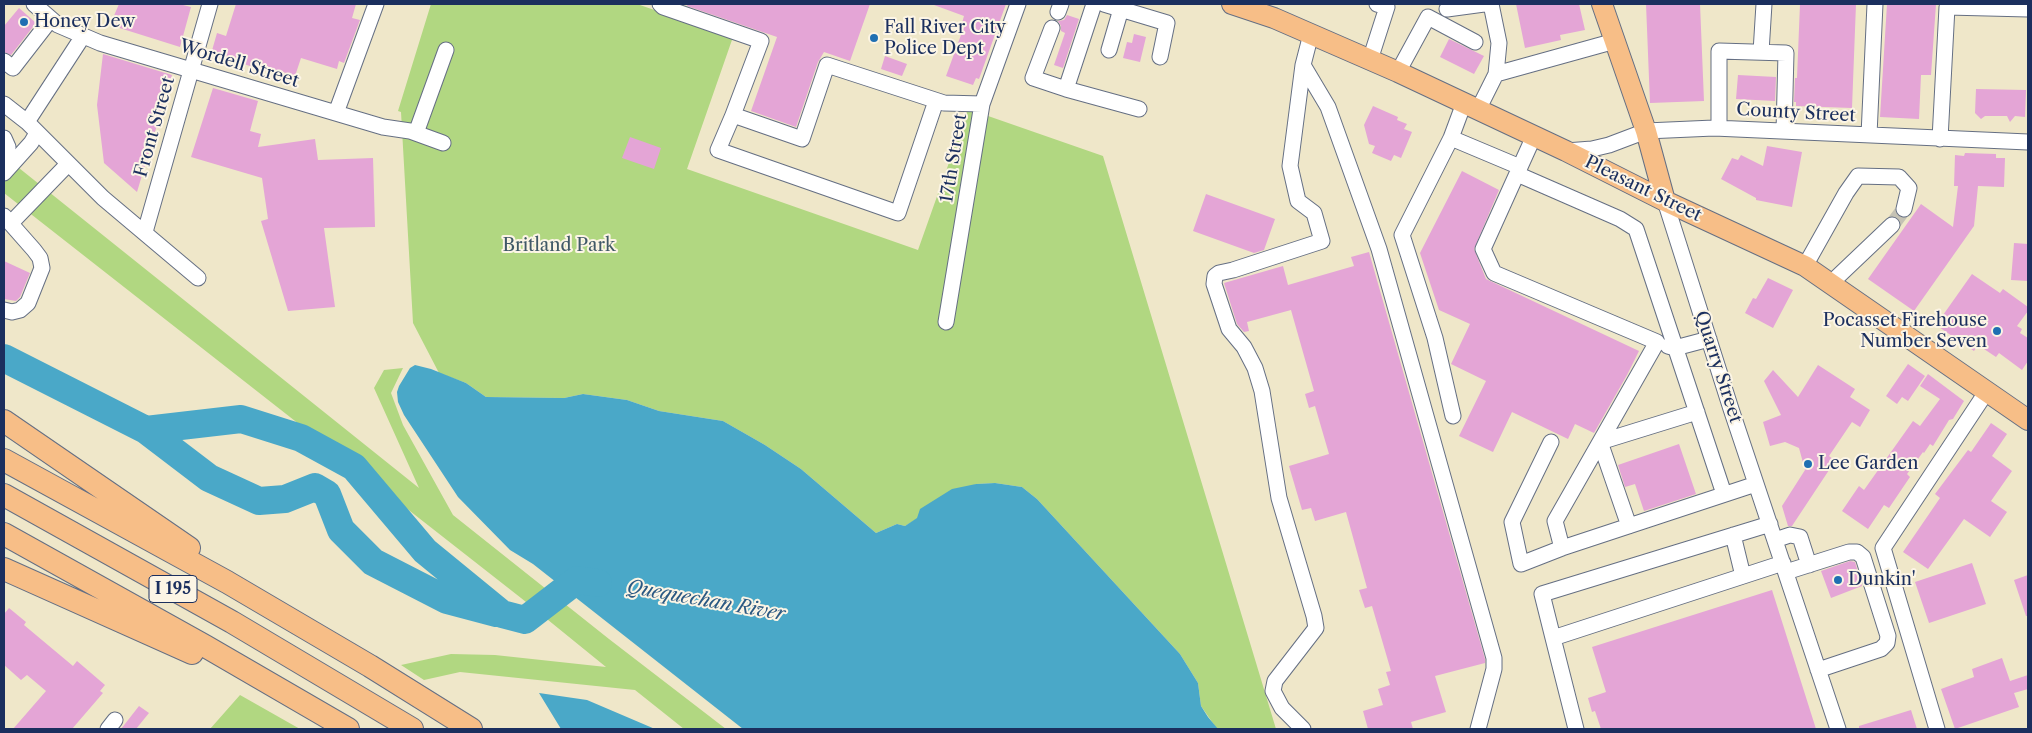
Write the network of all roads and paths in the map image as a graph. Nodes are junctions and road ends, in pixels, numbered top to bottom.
1 (34, 4) edge
2 (210, 4) edge
3 (376, 4) edge
4 (660, 4) edge
5 (1018, 4) edge
6 (1094, 4) edge
7 (1104, 4) edge
8 (1484, 4) edge
9 (1491, 4) edge
10 (1602, 4) edge
11 (1764, 4) edge
12 (1875, 4) edge
13 (1241, 5) edge
14 (1384, 5) edge
15 (1130, 8) edge
16 (1447, 9) dead end
17 (2028, 9) edge
18 (51, 19) junction
19 (1052, 28) dead end
20 (1311, 34) junction
21 (83, 36) junction
22 (1614, 41) junction
23 (1475, 42) dead end
24 (446, 50) dead end
25 (1109, 50) dead end
26 (1761, 52) junction
27 (1160, 57) dead end
28 (1370, 60) junction
29 (4, 61) edge
30 (1303, 65) junction
31 (191, 69) junction
32 (1398, 72) junction
33 (1496, 74) junction
34 (1066, 89) junction
35 (936, 101) junction
36 (4, 104) edge
37 (982, 104) junction
38 (1471, 107) junction
39 (1139, 109) dead end
40 (336, 113) junction
41 (733, 115) junction
42 (32, 128) junction
43 (1719, 128) junction
44 (1646, 131) junction
45 (1784, 131) junction
46 (416, 133) junction
47 (1869, 135) junction
48 (1534, 136) junction
49 (4, 138) edge
50 (1451, 138) junction
51 (1940, 139) junction
52 (2028, 142) edge
53 (443, 143) dead end
54 (1566, 151) junction
55 (4, 161) edge
56 (68, 164) junction
57 (1519, 170) junction
58 (4, 173) edge
59 (1666, 201) junction
60 (1904, 209) tunnel mouth
61 (7, 219) edge
62 (1892, 226) tunnel mouth
63 (144, 232) junction
64 (1805, 266) junction
65 (198, 278) dead end
66 (1831, 283) junction
67 (4, 310) edge
68 (946, 322) dead end
69 (1709, 339) junction
70 (1657, 342) junction
71 (1675, 348) junction
72 (1987, 392) junction
73 (1697, 412) junction
74 (1452, 416) dead end
75 (2028, 420) edge
76 (4, 421) edge
77 (1552, 442) dead end
78 (1600, 442) junction
79 (4, 460) edge
80 (1756, 484) junction
81 (1724, 494) junction
82 (4, 496) edge
83 (1770, 524) junction
84 (1629, 526) junction
85 (4, 534) edge
86 (1733, 536) junction
87 (1775, 540) junction
88 (1562, 548) junction
89 (1809, 565) junction
90 (1784, 568) junction
91 (4, 569) edge
92 (1743, 576) junction
93 (227, 582) junction
94 (1553, 638) junction
95 (1818, 670) junction
96 (299, 700) junction
97 (348, 729) edge
98 (412, 729) edge
99 (471, 729) edge
100 (1303, 729) edge
101 (1478, 729) edge
102 (1576, 729) edge
103 (1838, 729) edge
104 (1937, 729) edge

1 - 18 street, Wordell Street
2 - 31 street, Front Street
3 - 40 street
4 - 41 street
5 - 37 street, 17th Street
6 - 34 street
7 - 15 street
8 - 16 street
9 - 33 street
10 - 22 main road, Quarry Street
11 - 26 street
12 - 47 street
13 - 20 main road, Pleasant Street
14 - 28 street
15 - 25 street
15 - 27 street
17 - 51 street
18 - 21 street, Wordell Street
18 - 29 street
19 - 34 street
20 - 28 main road, Pleasant Street
20 - 30 street
21 - 31 street, Wordell Street
21 - 42 street
22 - 33 street
22 - 44 main road, Quarry Street
23 - 32 street
24 - 46 street
26 - 43 street
26 - 45 street
28 - 32 main road, Pleasant Street
30 - 100 street
30 - 101 street
31 - 40 street, Wordell Street
31 - 63 street, Front Street
32 - 38 main road, Pleasant Street
33 - 38 street
34 - 39 street
35 - 37 street
35 - 41 street
35 - 41 street
36 - 42 street
37 - 68 street, 17th Street
38 - 48 main road, Pleasant Street
38 - 50 street
40 - 46 street, Wordell Street
42 - 56 street
42 - 58 street
43 - 44 street, County Street
43 - 45 street, County Street
44 - 54 street, County Street
44 - 59 main road, Quarry Street
45 - 47 street, County Street
46 - 53 street, Wordell Street
47 - 51 street, County Street
48 - 54 main road, Pleasant Street
48 - 57 street
49 - 55 street
50 - 57 street
50 - 74 street
51 - 52 street, County Street
54 - 59 main road, Pleasant Street
56 - 61 street
56 - 63 street
57 - 70 street
57 - 71 street
59 - 64 main road, Pleasant Street
59 - 69 street, Quarry Street
60 - 64 street
61 - 67 street
62 - 66 street
63 - 65 street
64 - 66 main road, Pleasant Street
66 - 72 main road, Pleasant Street
69 - 71 street
69 - 80 street, Quarry Street
70 - 71 street
70 - 78 street
71 - 73 street
72 - 75 main road, Pleasant Street
72 - 104 street
73 - 78 street
73 - 81 street
76 - 93 highway
77 - 88 street
78 - 84 street
78 - 88 street
79 - 93 highway
80 - 81 street
80 - 83 street, Quarry Street
81 - 84 street
82 - 98 highway, I 195
83 - 86 street
83 - 87 street, Quarry Street
84 - 88 street
85 - 96 highway, I 195
86 - 92 street
86 - 94 street
87 - 89 street
87 - 90 street, Quarry Street
89 - 90 street
89 - 95 street
90 - 92 street
90 - 95 street, Quarry Street
91 - 96 highway
92 - 94 street
93 - 99 highway
94 - 102 street
95 - 103 street, Quarry Street
96 - 97 highway, I 195

